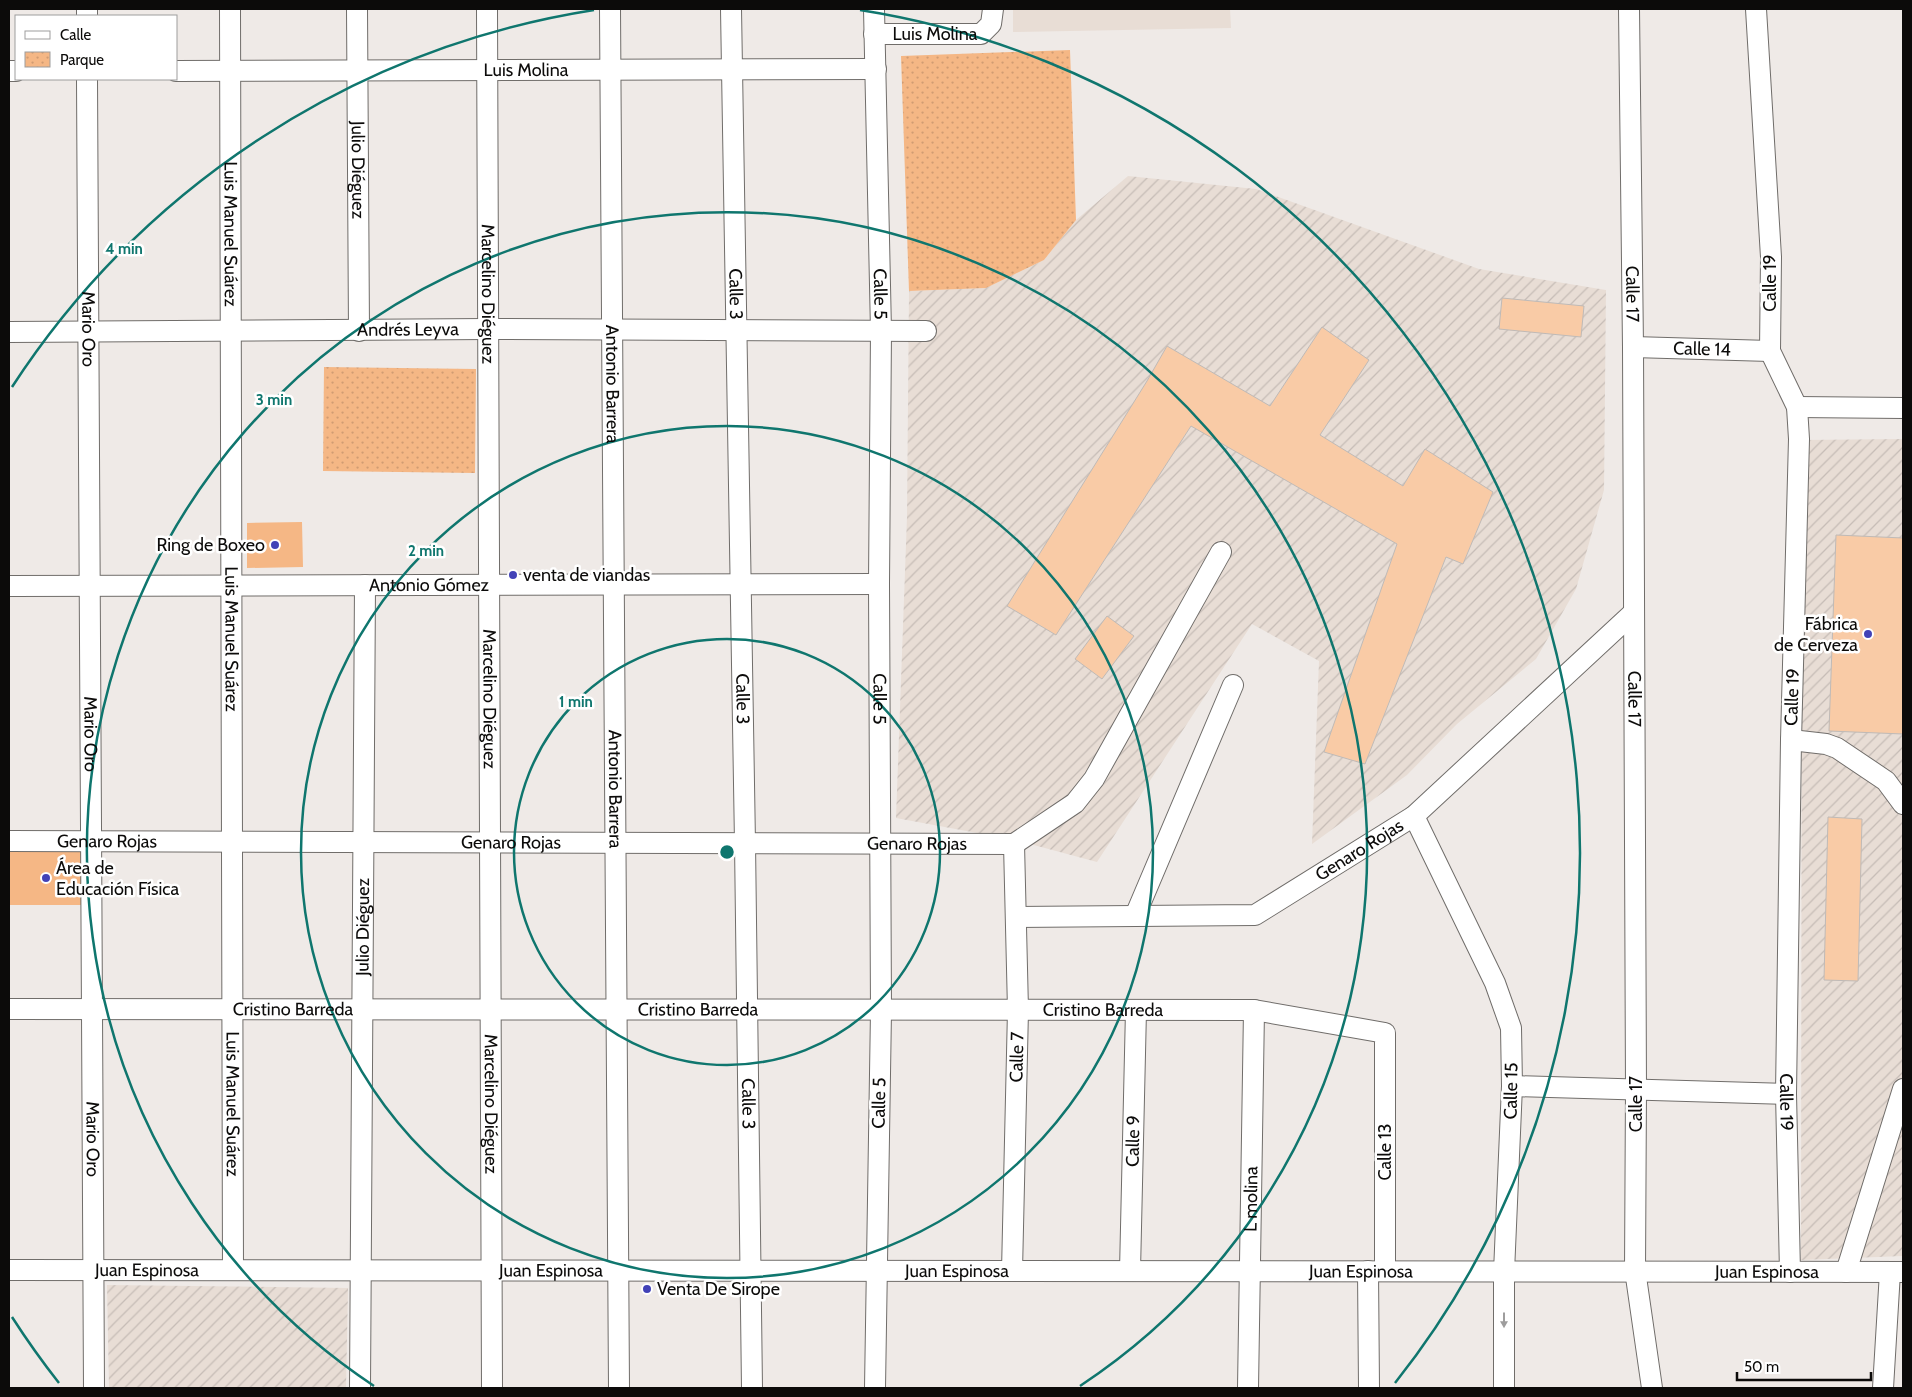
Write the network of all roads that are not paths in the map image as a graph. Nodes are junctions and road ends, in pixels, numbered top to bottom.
1 (230, 9) edge
2 (357, 9) edge
3 (487, 9) edge
4 (610, 9) edge
5 (731, 9) edge
6 (874, 9) edge
7 (1629, 9) edge
8 (1756, 9) edge
9 (992, 16) edge
10 (874, 34) junction
11 (876, 69) junction
12 (178, 71) edge
13 (230, 71) junction
14 (358, 71) junction
15 (487, 71) junction
16 (610, 71) junction
17 (732, 71) junction
18 (87, 80) edge
19 (488, 329) junction
20 (360, 330) junction
21 (612, 330) junction
22 (735, 330) junction
23 (231, 331) junction
24 (881, 331) junction
25 (926, 331) dead end
26 (9, 332) edge
27 (88, 332) junction
28 (1633, 347) junction
29 (1770, 351) junction
30 (1797, 408) junction
31 (1903, 408) edge
32 (1220, 552) dead end
33 (614, 584) junction
34 (739, 584) junction
35 (879, 584) junction
36 (232, 585) junction
37 (365, 585) junction
38 (489, 585) junction
39 (9, 586) edge
40 (89, 586) junction
41 (1633, 613) junction
42 (1233, 685) dead end
43 (1791, 740) junction
44 (1903, 804) edge
45 (1414, 816) junction
46 (9, 841) edge
47 (92, 841) junction
48 (232, 842) junction
49 (363, 842) junction
50 (489, 842) junction
51 (616, 843) junction
52 (745, 843) junction
53 (880, 844) junction
54 (1014, 844) junction
55 (1135, 916) junction
56 (1016, 917) junction
57 (9, 1009) edge
58 (94, 1009) junction
59 (234, 1010) junction
60 (364, 1010) junction
61 (492, 1010) junction
62 (618, 1010) junction
63 (747, 1010) junction
64 (1018, 1010) junction
65 (1136, 1010) junction
66 (1254, 1010) junction
67 (881, 1011) junction
68 (1385, 1033) joint
69 (1512, 1086) junction
70 (1636, 1089) junction
71 (1786, 1094) junction
72 (1902, 1096) edge
73 (9, 1270) edge
74 (94, 1270) junction
75 (233, 1270) junction
76 (360, 1270) junction
77 (491, 1270) junction
78 (618, 1270) junction
79 (750, 1270) junction
80 (1635, 1270) junction
81 (1012, 1271) junction
82 (1130, 1271) junction
83 (1249, 1271) junction
84 (1377, 1271) junction
85 (876, 1272) junction
86 (1504, 1272) junction
87 (1790, 1272) junction
88 (1846, 1272) junction
89 (1897, 1272) edge
90 (94, 1388) edge
91 (360, 1388) edge
92 (492, 1388) edge
93 (619, 1388) edge
94 (752, 1388) edge
95 (875, 1388) edge
96 (1248, 1388) edge
97 (1369, 1388) edge
98 (1504, 1388) edge
99 (1652, 1388) edge
100 (1883, 1388) edge

1 - 13 street, Luis Manuel Suárez
2 - 14 street, Julio Diéguez
3 - 15 street, Marcelino Diéguez
4 - 16 street, Antonio Barrera
5 - 17 street, Calle 3
6 - 10 street, Calle 5
7 - 28 street, Calle 17
8 - 29 street, Calle 19
9 - 10 street, Luis Molina
10 - 11 street, Calle 5
11 - 17 street, Luis Molina
11 - 24 street, Calle 5
12 - 13 street, Luis Molina
13 - 14 street, Luis Molina
13 - 23 street, Luis Manuel Suárez
14 - 15 street, Luis Molina
14 - 20 street, Julio Diéguez
15 - 16 street, Luis Molina
15 - 19 street, Marcelino Diéguez
16 - 17 street, Luis Molina
16 - 21 street, Antonio Barrera
17 - 22 street, Calle 3
18 - 27 street, Mario Oro
19 - 20 street, Andrés Leyva
19 - 21 street, Andrés Leyva
19 - 38 street, Marcelino Diéguez
20 - 23 street, Andrés Leyva
21 - 22 street, Andrés Leyva
21 - 33 street, Antonio Barrera
22 - 24 street, Andrés Leyva
22 - 34 street, Calle 3
23 - 27 street, Andrés Leyva
23 - 36 street, Luis Manuel Suárez
24 - 25 street, Andrés Leyva
24 - 35 street, Calle 5
26 - 27 street, Andrés Leyva
27 - 40 street, Mario Oro
28 - 29 street, Calle 14
28 - 41 street, Calle 17
29 - 30 street, Calle 19
30 - 31 street
30 - 43 street, Calle 19
32 - 54 street
33 - 34 street, Antonio Gómez
33 - 38 street, Antonio Gómez
33 - 51 street, Antonio Barrera
34 - 35 street, Antonio Gómez
34 - 52 street, Calle 3
35 - 53 street, Calle 5
36 - 37 street, Antonio Gómez
36 - 40 street, Antonio Gómez
36 - 48 street, Luis Manuel Suárez
37 - 38 street, Antonio Gómez
37 - 49 street, Julio Diéguez
38 - 50 street, Marcelino Diéguez
39 - 40 street, Antonio Gómez
40 - 47 street, Mario Oro
41 - 45 street, Genaro Rojas
41 - 70 street, Calle 17
42 - 55 street
43 - 44 street
43 - 71 street, Calle 19
45 - 55 street, Genaro Rojas
45 - 69 street, Calle 15
46 - 47 street, Genaro Rojas
47 - 48 street, Genaro Rojas
47 - 58 street, Mario Oro
48 - 49 street, Genaro Rojas
48 - 59 street, Luis Manuel Suárez
49 - 50 street, Genaro Rojas
49 - 60 street, Julio Diéguez
50 - 51 street, Genaro Rojas
50 - 61 street, Marcelino Diéguez
51 - 52 street, Genaro Rojas
51 - 62 street, Antonio Barrera
52 - 53 street, Genaro Rojas
52 - 63 street, Calle 3
53 - 54 street, Genaro Rojas
53 - 67 street, Calle 5
54 - 56 street, Calle 7
55 - 56 street, Genaro Rojas
56 - 64 street, Calle 7
57 - 58 street, Cristino Barreda
58 - 59 street, Cristino Barreda
58 - 74 street, Mario Oro
59 - 60 street, Cristino Barreda
59 - 75 street, Luis Manuel Suárez
60 - 61 street, Cristino Barreda
60 - 76 street, Julio Diéguez
61 - 62 street, Cristino Barreda
61 - 77 street, Marcelino Diéguez
62 - 63 street, Cristino Barreda
62 - 78 street, Antonio Barrera
63 - 67 street, Cristino Barreda
63 - 79 street, Calle 3
64 - 65 street, Cristino Barreda
64 - 67 street, Cristino Barreda
64 - 81 street, Calle 7
65 - 66 street, Cristino Barreda
65 - 82 street, Calle 9
66 - 68 street, Cristino Barreda
66 - 83 street, L molina
67 - 85 street, Calle 5
68 - 84 street, Calle 13
69 - 70 street
69 - 86 street, Calle 15
70 - 71 street
70 - 80 street, Calle 17
71 - 87 street, Calle 19
72 - 88 street
73 - 74 street, Juan Espinosa
74 - 75 street, Juan Espinosa
74 - 90 street, Mario Oro
75 - 76 street, Juan Espinosa
76 - 77 street, Juan Espinosa
76 - 91 street, Julio Diéguez
77 - 78 street, Juan Espinosa
77 - 92 street, Marcelino Diéguez
78 - 79 street, Juan Espinosa
78 - 93 street, Antonio Barrera
79 - 85 street, Juan Espinosa
79 - 94 street, Calle 3
80 - 86 street, Juan Espinosa
80 - 87 street, Juan Espinosa
80 - 99 street, Calle 17
81 - 82 street, Juan Espinosa
81 - 85 street, Juan Espinosa
82 - 83 street, Juan Espinosa
83 - 84 street, Juan Espinosa
83 - 96 street, L molina
84 - 86 street, Juan Espinosa
84 - 97 street, Calle 13
85 - 95 street, Calle 5
86 -> 98 street, Calle 15
87 - 88 street, Juan Espinosa
88 - 89 street, Juan Espinosa
89 - 100 street

